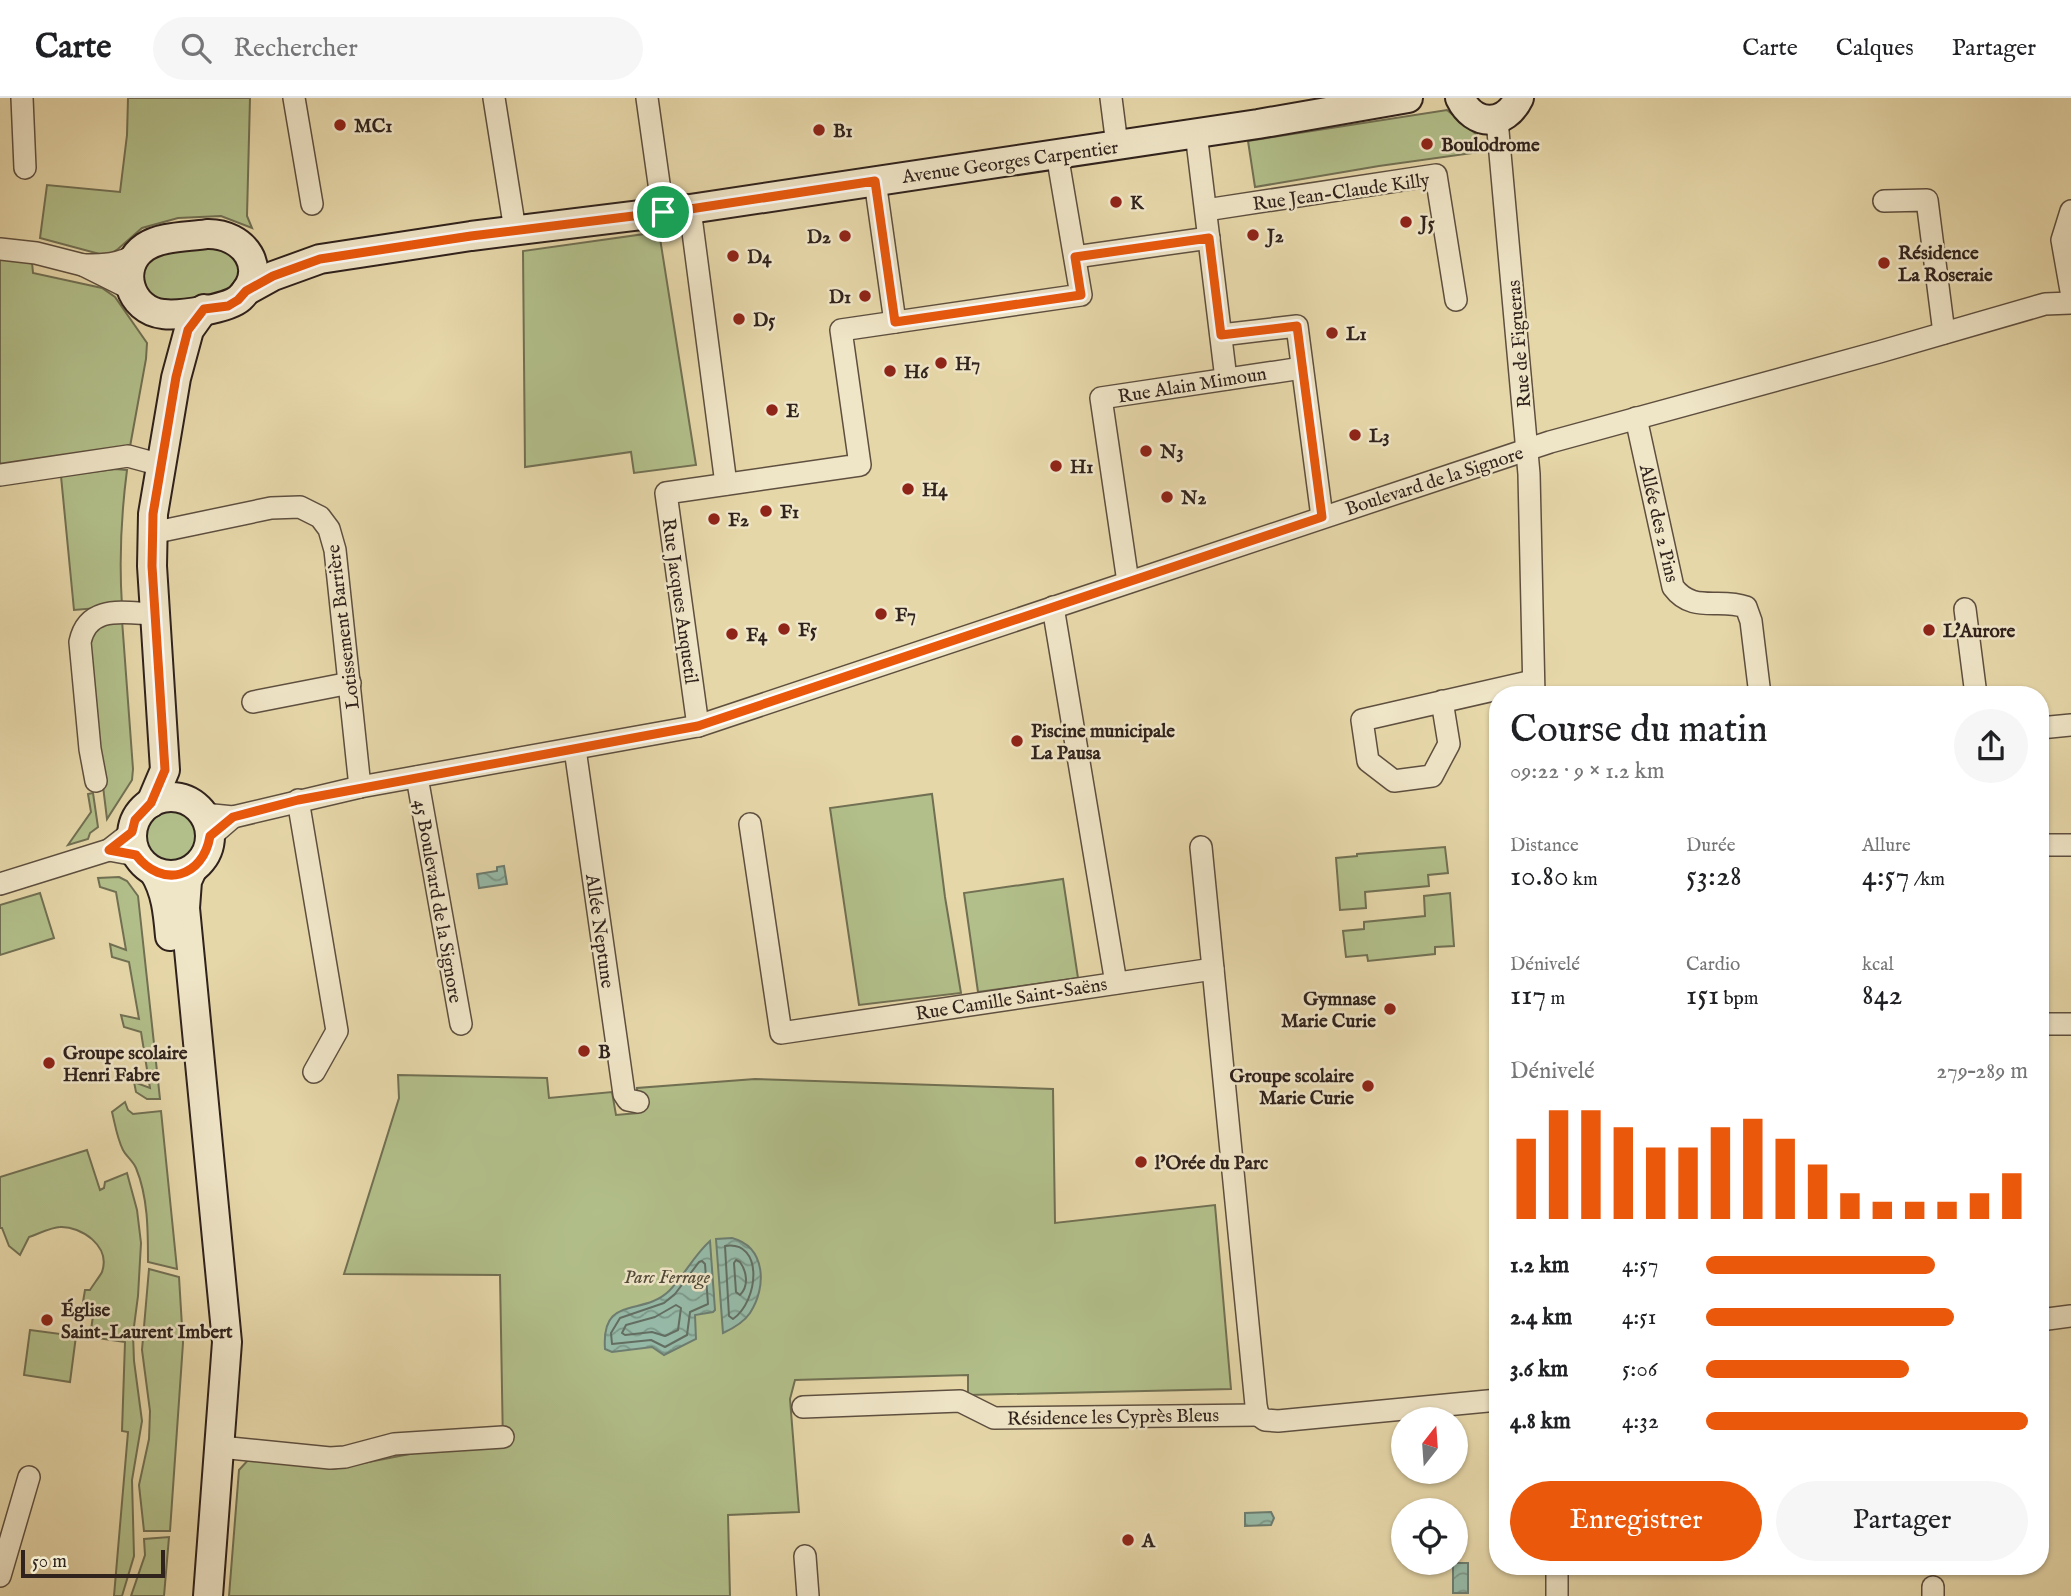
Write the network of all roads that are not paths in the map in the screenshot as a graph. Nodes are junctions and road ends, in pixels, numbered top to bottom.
1 (22, 98) edge
2 (294, 98) edge
3 (494, 98) edge
4 (647, 98) edge
5 (1111, 98) edge
6 (1408, 98) edge
7 (1460, 98) edge
8 (1519, 98) edge
9 (1497, 120) junction
10 (1196, 133) junction
11 (1118, 145) junction
12 (1058, 154) junction
13 (25, 169) dead end
14 (875, 181) junction
15 (1884, 201) dead end
16 (312, 204) dead end
17 (676, 210) junction
18 (1206, 210) junction
19 (2071, 211) edge
20 (515, 230) junction
21 (1209, 238) junction
22 (242, 245) junction
23 (0, 249) edge
24 (137, 254) junction
25 (1075, 257) junction
26 (320, 259) junction
27 (83, 265) junction
28 (131, 289) junction
29 (246, 291) junction
30 (2071, 291) edge
31 (1455, 300) dead end
32 (2071, 303) edge
33 (204, 309) junction
34 (155, 313) junction
35 (895, 322) junction
36 (1944, 333) junction
37 (1221, 335) junction
38 (1302, 368) junction
39 (176, 377) junction
40 (1226, 379) junction
41 (1636, 418) junction
42 (1528, 449) junction
43 (161, 465) junction
44 (0, 475) edge
45 (726, 484) junction
46 (1322, 517) junction
47 (152, 533) junction
48 (1128, 582) junction
49 (1053, 607) junction
50 (1965, 608) dead end
51 (155, 614) junction
52 (350, 683) junction
53 (1534, 686) edge
54 (1759, 686) edge
55 (1975, 686) edge
56 (1489, 694) edge
57 (1442, 701) junction
58 (253, 702) dead end
59 (2071, 725) edge
60 (698, 726) junction
61 (2049, 727) edge
62 (575, 750) junction
63 (165, 770) junction
64 (417, 777) junction
65 (96, 781) dead end
66 (360, 787) junction
67 (298, 800) junction
68 (151, 803) junction
69 (199, 817) junction
70 (750, 824) dead end
71 (2049, 845) edge
72 (2071, 845) edge
73 (1201, 847) dead end
74 (141, 853) junction
75 (192, 870) junction
76 (0, 884) edge
77 (1213, 969) junction
78 (1116, 983) junction
79 (461, 1024) dead end
80 (2049, 1024) edge
81 (2071, 1024) edge
82 (314, 1072) dead end
83 (638, 1102) dead end
84 (2071, 1316) edge
85 (2049, 1319) edge
86 (1489, 1401) edge
87 (803, 1407) dead end
88 (1258, 1415) junction
89 (503, 1437) dead end
90 (219, 1447) junction
91 (29, 1477) dead end
92 (805, 1556) dead end
93 (1557, 1575) edge
94 (0, 1576) edge
95 (190, 1596) edge
96 (208, 1596) edge
97 (808, 1596) edge
98 (1557, 1596) edge

1 - 13 street
2 - 16 street
3 - 20 street
4 - 17 street
5 - 11 street
6 - 10 street, Avenue Georges Carpentier
7 - 9 street
8 - 9 street
9 - 42 street, Rue de Figueras
10 - 11 street, Avenue Georges Carpentier
10 - 18 street
11 - 12 street, Avenue Georges Carpentier
12 - 14 street, Avenue Georges Carpentier
12 - 25 street
14 - 17 street, Avenue Georges Carpentier
14 - 35 street
15 - 36 street
17 - 20 street, Avenue Georges Carpentier
17 - 45 street
18 - 21 street
18 - 31 street, Rue Jean-Claude Killy
19 - 30 street
20 - 26 street, Avenue Georges Carpentier
21 - 25 street
21 - 37 street
22 - 24 street
22 - 26 street, Avenue Georges Carpentier
22 - 29 street
23 - 27 street
24 - 27 street
24 - 28 street
25 - 35 street
26 - 29 street, Avenue Georges Carpentier
27 - 28 street
28 - 34 street
29 - 33 street
32 - 36 street, Boulevard de la Signore
33 - 34 street
33 - 39 street
34 - 39 street
35 - 45 street, Rue Jacques Anquetil
36 - 41 street, Boulevard de la Signore
37 - 38 street
37 - 40 street
38 - 40 street, Rue Alain Mimoun
38 - 46 street
39 - 43 street
40 - 48 street, Rue Alain Mimoun
41 - 42 street, Boulevard de la Signore
41 - 54 street, Allée des 2 Pins
42 - 46 street, Boulevard de la Signore
42 - 53 street, Rue de Figueras
43 - 44 street
43 - 47 street
45 - 60 street, Rue Jacques Anquetil
46 - 48 street, Boulevard de la Signore
47 - 51 street
47 - 52 street, Lotissement Barrière
48 - 49 street, Boulevard de la Signore
49 - 60 street, Boulevard de la Signore
49 - 78 street, Rue Camille Saint-Saëns
50 - 55 street
51 - 63 street
51 - 65 street
52 - 58 street
52 - 66 street, Lotissement Barrière
56 - 57 street
57 - 57 street
59 - 61 street
60 - 62 street, Boulevard de la Signore
62 - 64 street, Boulevard de la Signore
62 - 83 street, Allée Neptune
63 - 68 street
63 - 69 street
64 - 66 street, Boulevard de la Signore
64 - 79 street, 45 Boulevard de la Signore
66 - 67 street, Boulevard de la Signore
67 - 69 street, Boulevard de la Signore
67 - 82 street
68 - 69 street
68 - 74 street
69 - 75 street
70 - 78 street, Rue Camille Saint-Saëns
71 - 72 street
73 - 77 street
74 - 75 street
74 - 76 street
74 - 95 street
75 - 90 street
77 - 78 street
77 - 88 street
80 - 81 street
84 - 85 street
86 - 88 street, Résidence les Cyprès Bleus
87 - 88 street, Résidence les Cyprès Bleus
89 - 90 street
90 - 96 street
91 - 94 street
92 - 97 street
93 - 98 street

